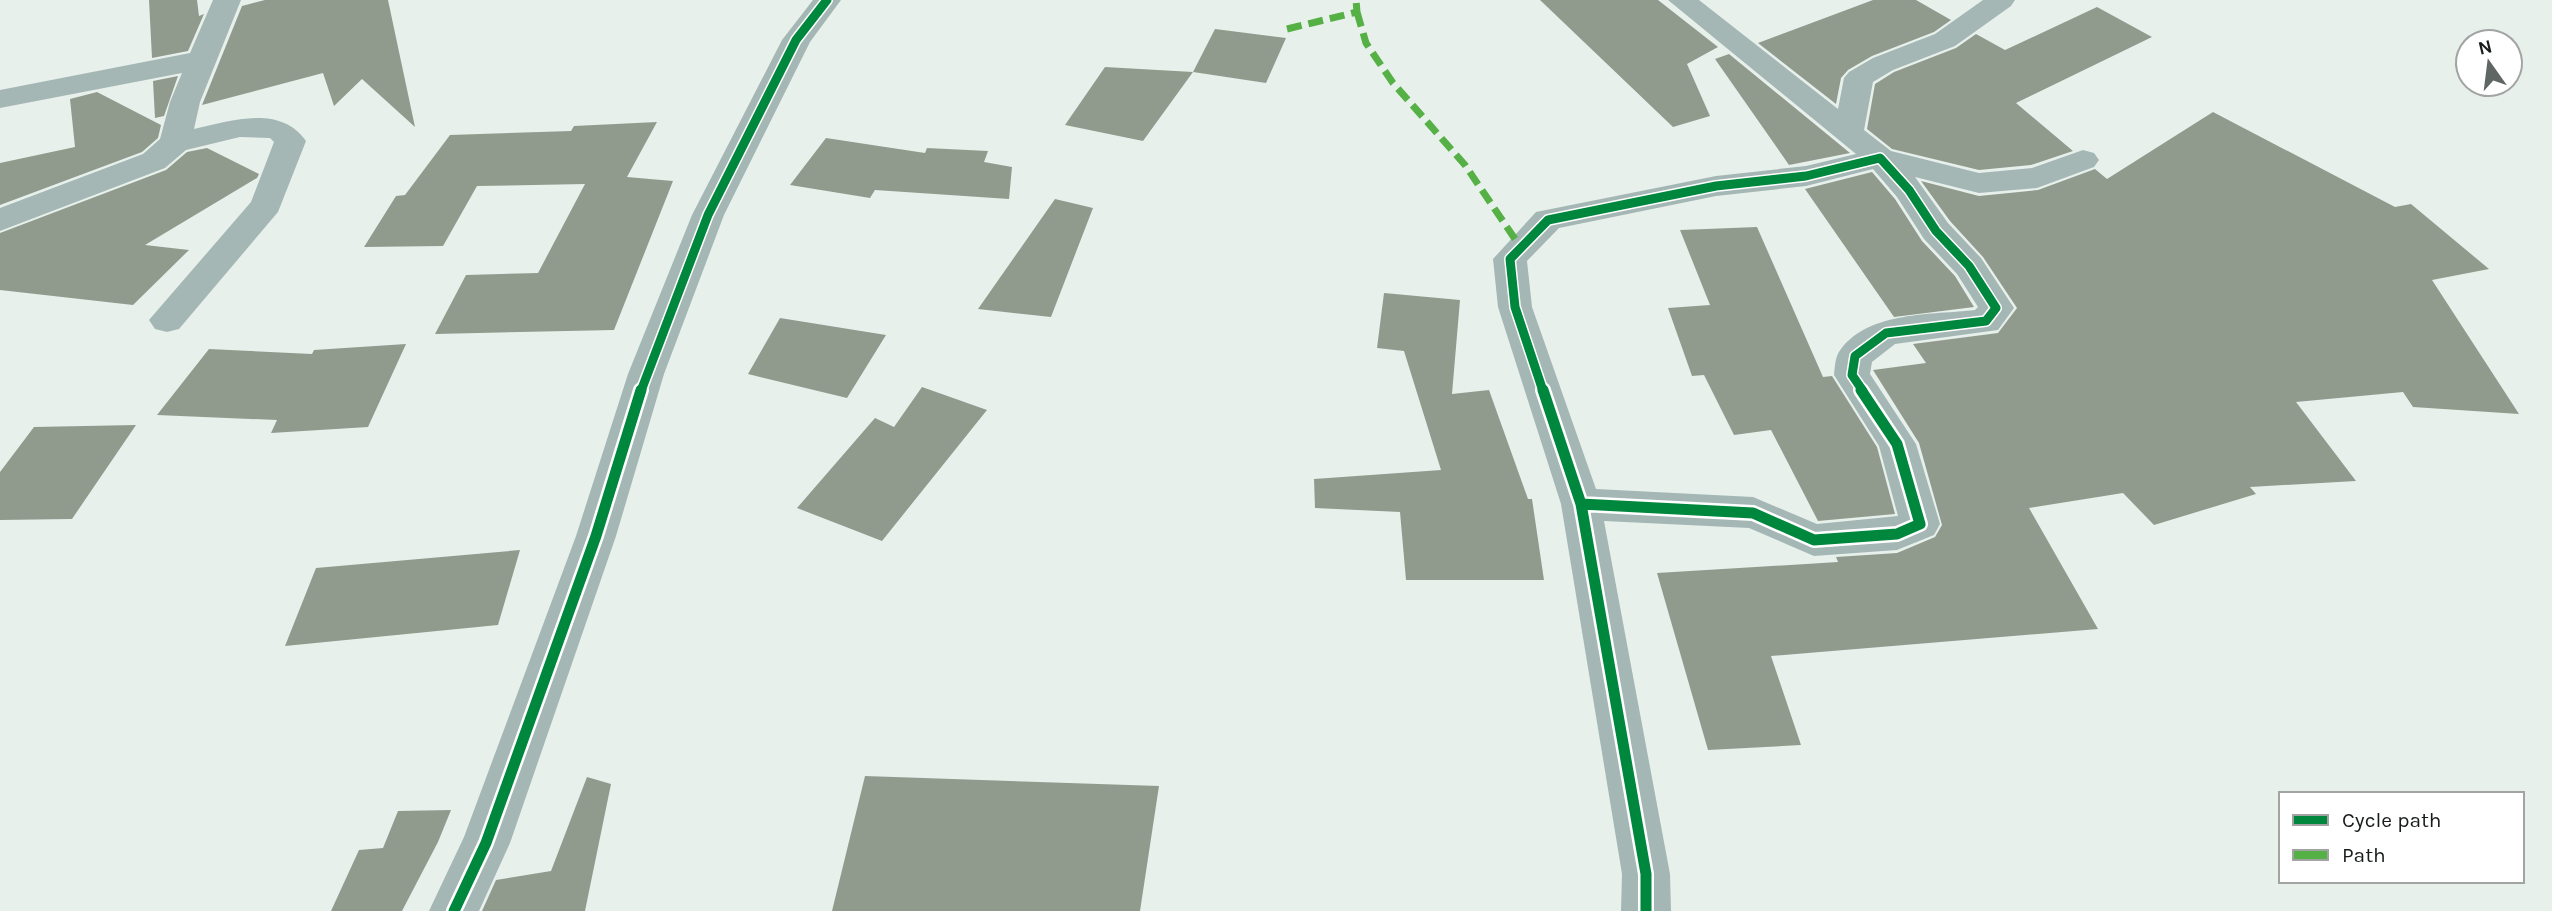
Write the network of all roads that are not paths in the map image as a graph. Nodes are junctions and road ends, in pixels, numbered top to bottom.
1 (227, 0) edge
2 (827, 0) edge
3 (1682, 0) edge
4 (2001, 0) edge
5 (202, 60) junction
6 (0, 99) edge
7 (1848, 133) junction
8 (175, 143) junction
9 (1880, 158) junction
10 (2083, 160) dead end
11 (0, 220) edge
12 (167, 320) dead end
13 (1581, 504) junction
14 (454, 911) edge
15 (1646, 911) edge

1 - 5 street
2 - 14 street
3 - 7 street
4 - 7 street
5 - 6 street
5 - 8 street
7 - 9 street
8 - 11 street
8 - 12 street
9 - 10 street
9 - 13 street
9 - 13 street
13 - 15 street

